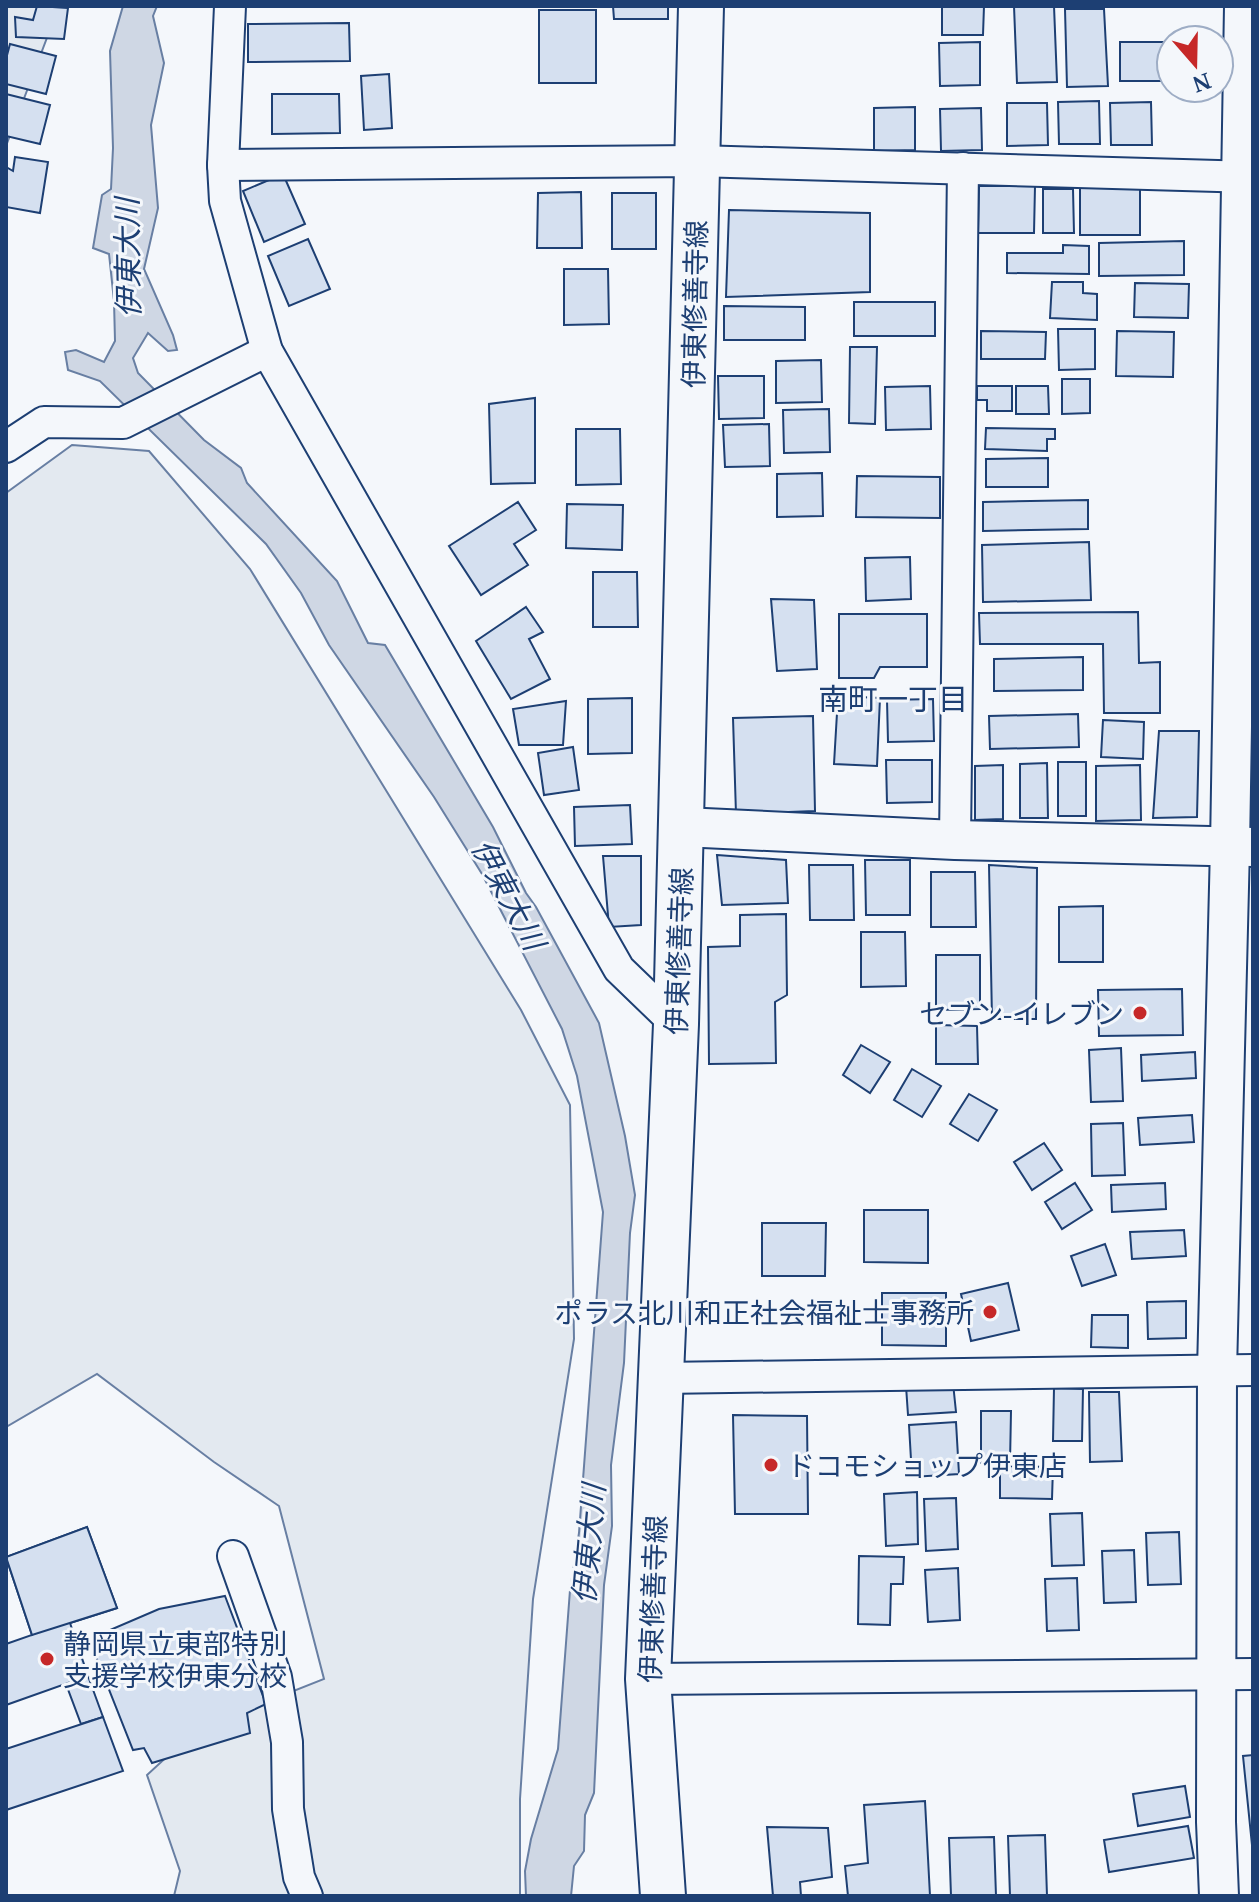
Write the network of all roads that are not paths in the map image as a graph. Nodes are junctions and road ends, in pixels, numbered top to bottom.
1 (230, 6) edge
2 (701, 6) edge
3 (1244, 6) edge
4 (697, 161) junction
5 (223, 165) junction
6 (963, 168) junction
7 (1247, 177) edge
8 (267, 351) junction
9 (6, 447) edge
10 (683, 827) junction
11 (955, 840) junction
12 (1241, 847) edge
13 (676, 1024) junction
14 (1235, 1370) edge
15 (661, 1378) junction
16 (233, 1556) dead end
17 (1234, 1675) edge
18 (648, 1679) junction
19 (307, 1896) edge
20 (663, 1896) edge
21 (1219, 1896) edge

1 - 5 street
2 - 4 main road, 伊東修善寺線
3 - 7 street
4 - 5 street
4 - 6 street
4 - 10 main road, 伊東修善寺線
5 - 8 street
6 - 7 street
6 - 11 street
7 - 12 street
8 - 9 street
8 - 13 street
10 - 11 street
10 - 13 main road, 伊東修善寺線
11 - 12 street
12 - 14 street
13 - 15 main road, 伊東修善寺線
14 - 15 street
14 - 17 street
15 - 18 main road, 伊東修善寺線
16 - 19 street
17 - 18 street
17 - 21 street
18 - 20 main road, 伊東修善寺線

